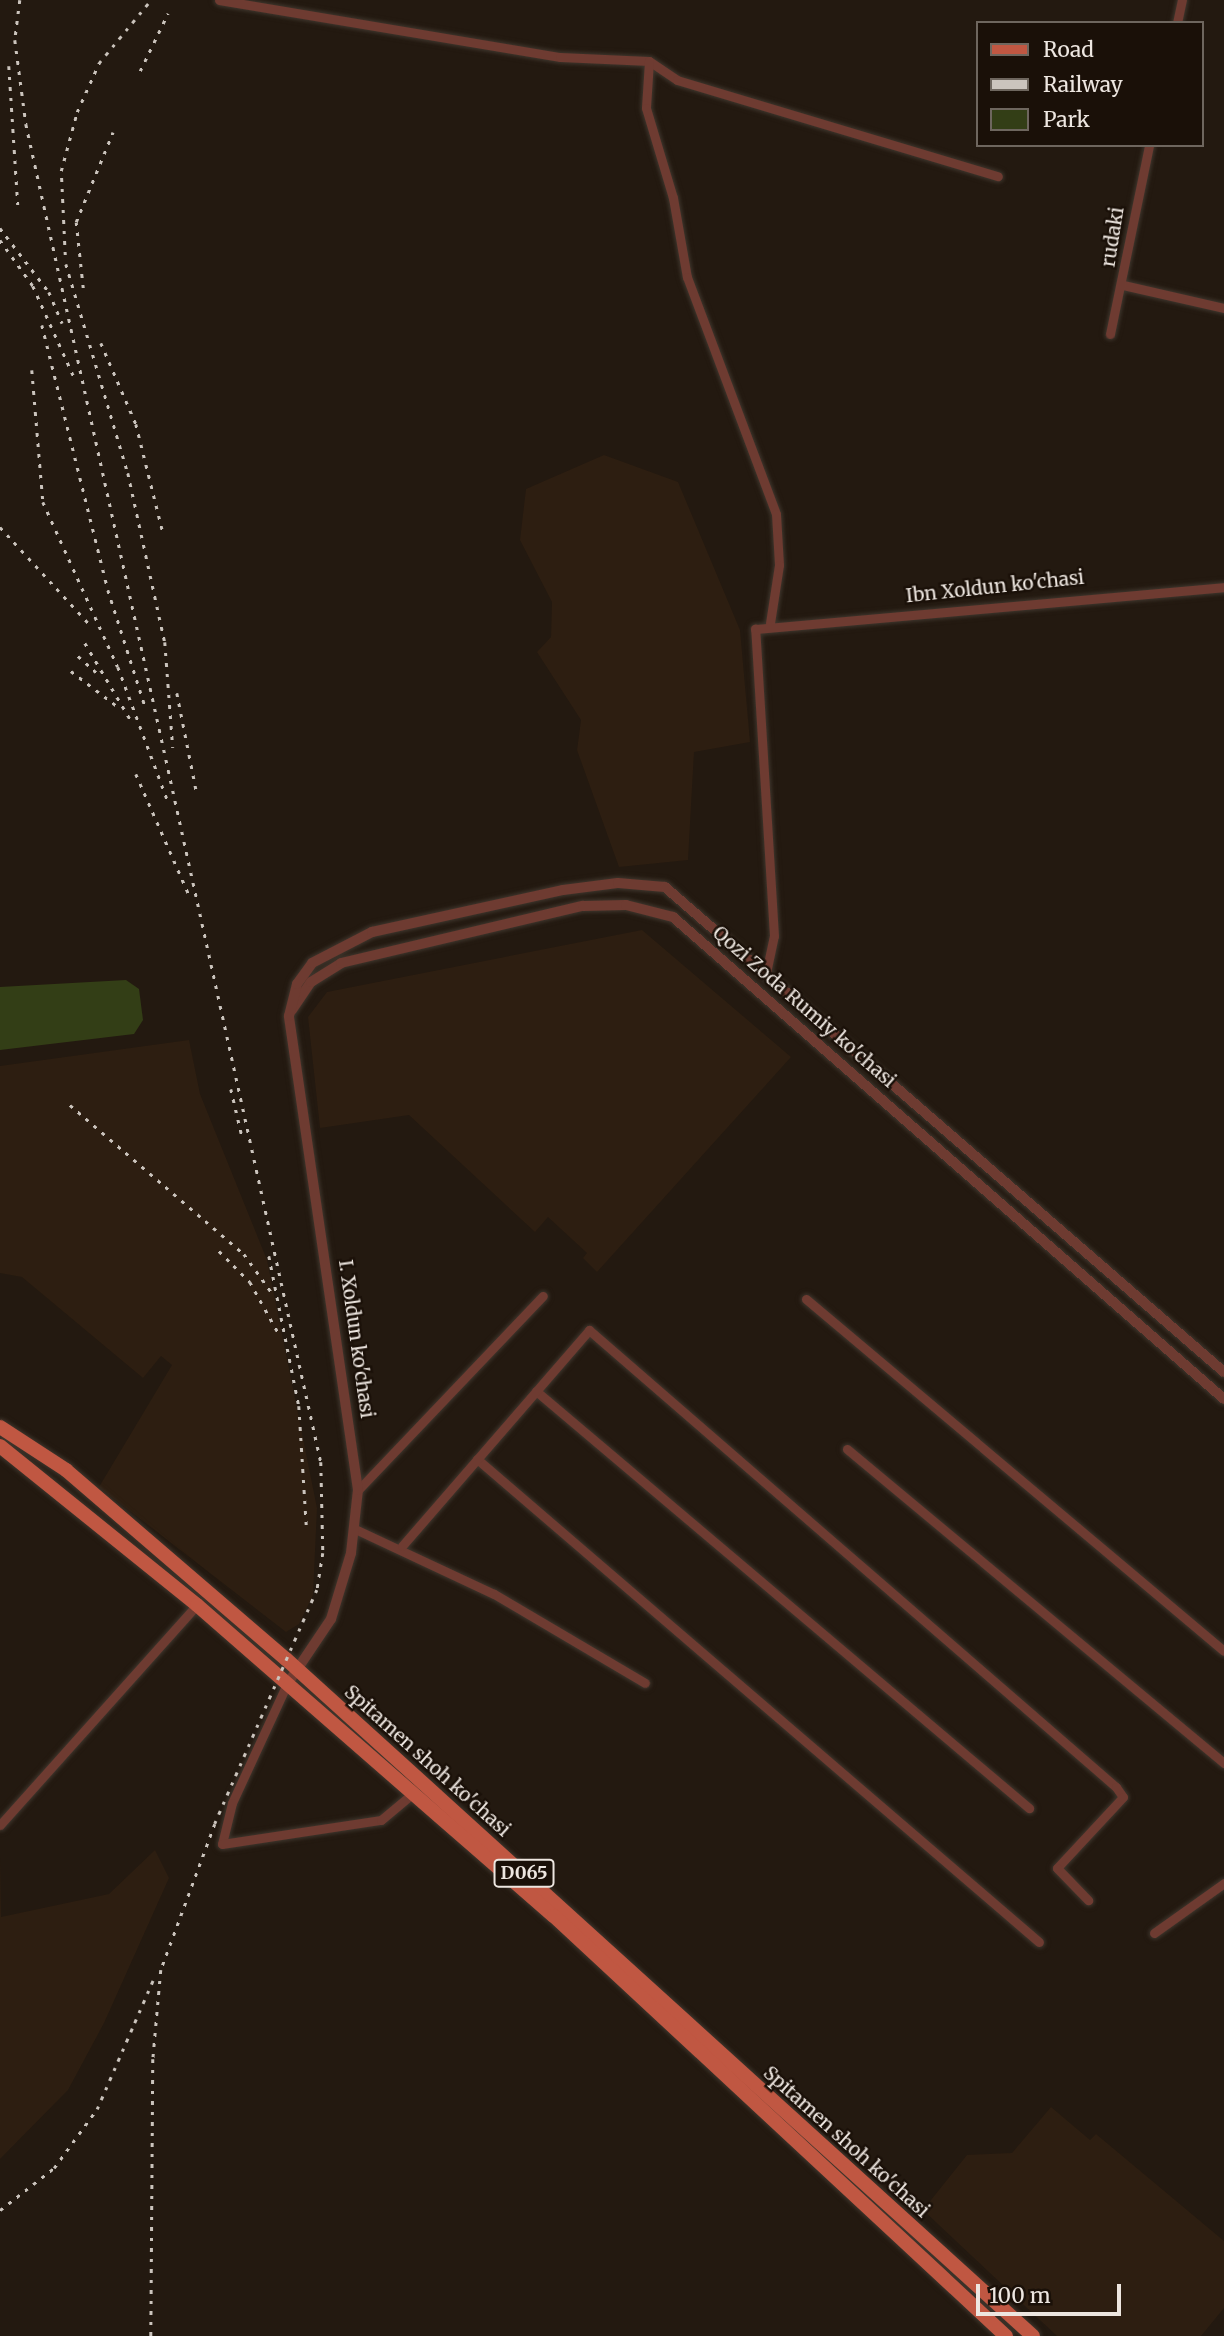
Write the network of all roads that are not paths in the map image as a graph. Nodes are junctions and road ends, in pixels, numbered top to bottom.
1 (219, 0) edge
2 (1182, 0) edge
3 (1177, 21) edge
4 (649, 61) junction
5 (1149, 147) edge
6 (998, 176) dead end
7 (1122, 285) junction
8 (1224, 308) edge
9 (1110, 334) dead end
10 (1224, 587) edge
11 (770, 623) junction
12 (766, 973) junction
13 (297, 984) joint
14 (289, 1016) junction
15 (544, 1296) dead end
16 (806, 1299) dead end
17 (1224, 1373) edge
18 (536, 1391) junction
19 (1224, 1399) edge
20 (0, 1427) edge
21 (0, 1446) edge
22 (847, 1448) dead end
23 (477, 1459) junction
24 (358, 1490) junction
25 (355, 1529) junction
26 (402, 1546) junction
27 (197, 1605) junction
28 (1224, 1651) edge
29 (299, 1670) junction
30 (645, 1683) dead end
31 (286, 1686) junction
32 (1224, 1763) edge
33 (411, 1795) junction
34 (1029, 1808) dead end
35 (0, 1825) edge
36 (1224, 1883) edge
37 (1088, 1900) dead end
38 (1153, 1933) dead end
39 (1040, 1942) dead end
40 (1006, 2336) edge
41 (1033, 2336) edge

1 - 4 street
2 - 3 street
4 - 6 street
4 - 11 street
5 - 7 street, rudaki
7 - 8 street
7 - 9 street, rudaki
10 - 11 street, Ibn Xoldun ko'chasi
11 - 12 street
12 - 13 street, Qozi Zoda Rumiy ko'chasi
12 - 17 street, Qozi Zoda Rumiy ko'chasi
13 - 14 street, I. Xoldun ko'chasi
14 - 19 street, Qozi Zoda Rumiy ko'chasi
14 - 24 street, I. Xoldun ko'chasi
15 - 24 street
16 - 28 street
18 - 23 street
18 - 34 street
18 - 37 street
20 - 29 main road, Spitamen shoh ko'chasi / D065
21 - 27 main road, Spitamen shoh ko'chasi / D065
22 - 32 street
23 - 26 street
23 - 39 street
24 - 25 street, I. Xoldun ko'chasi
25 - 26 street
25 - 29 street, I. Xoldun ko'chasi
26 - 30 street
27 - 31 main road, Spitamen shoh ko'chasi / D065
27 - 35 street
29 - 31 street, I. Xoldun ko'chasi
29 - 41 main road, Spitamen shoh ko'chasi / D065
31 - 33 main road, Spitamen shoh ko'chasi / D065
31 - 33 street
33 - 40 main road, Spitamen shoh ko'chasi / D065
36 - 38 street

